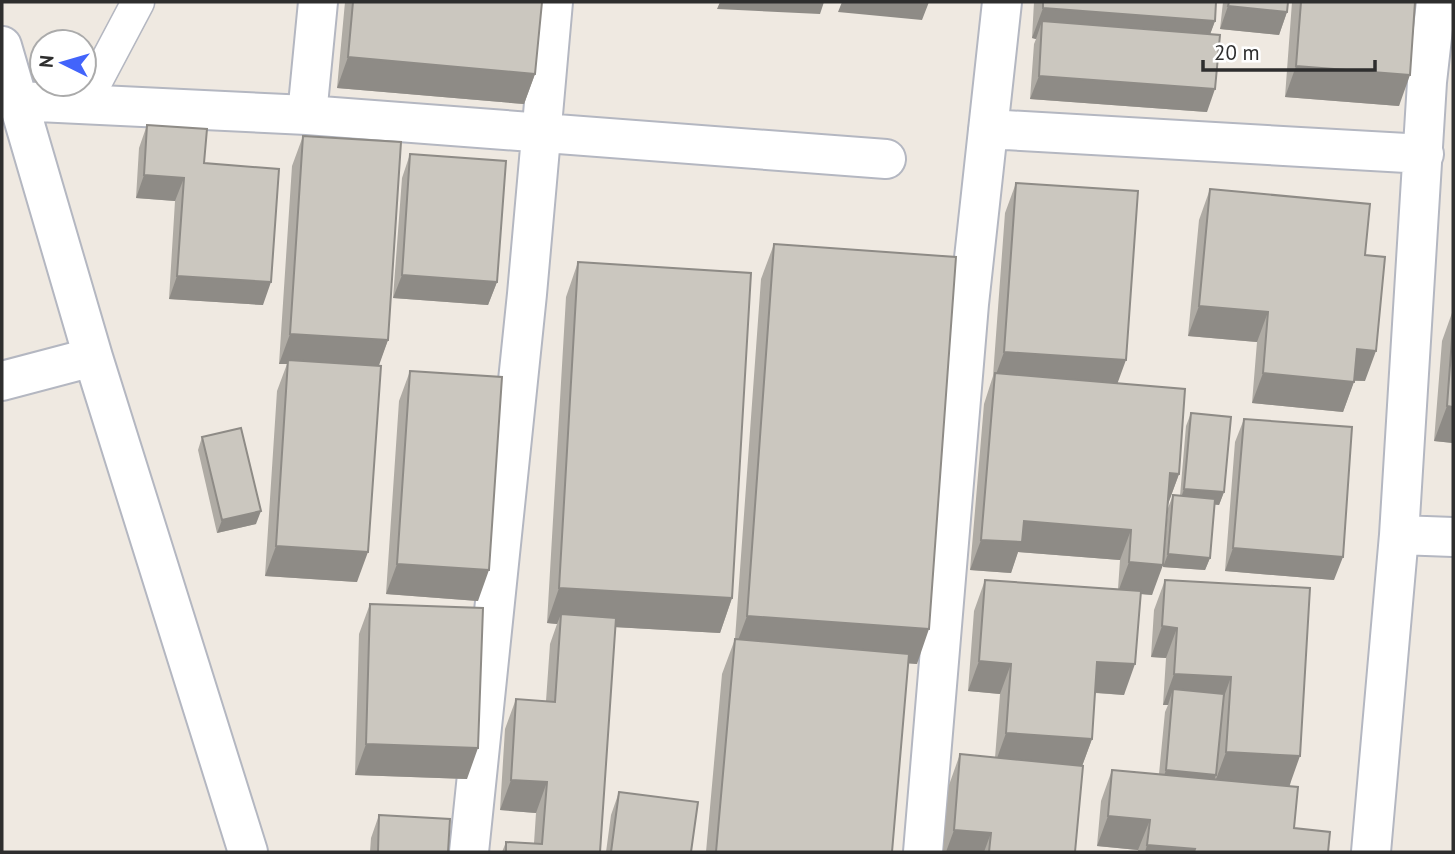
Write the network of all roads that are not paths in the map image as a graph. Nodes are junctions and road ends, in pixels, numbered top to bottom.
1 (138, 2) edge
2 (318, 2) edge
3 (553, 2) edge
4 (1002, 2) edge
5 (1436, 2) edge
6 (2, 46) edge
7 (1440, 83) edge
8 (17, 101) junction
9 (84, 104) junction
10 (307, 115) junction
11 (988, 129) junction
12 (542, 131) junction
13 (1424, 154) junction
14 (886, 159) dead end
15 (93, 357) junction
16 (2, 381) edge
17 (1399, 535) junction
18 (1453, 537) edge
19 (247, 852) edge
20 (469, 852) edge
21 (923, 852) edge
22 (1371, 852) edge

1 - 9 lane
2 - 10 street
3 - 12 street
4 - 11 street
5 - 7 street
6 - 8 street
7 - 13 street
8 - 9 street
8 - 15 street
9 - 10 street
10 - 12 street
11 - 13 street
11 - 21 street
12 - 14 street
12 - 20 street
13 - 17 street
15 - 16 street
15 - 19 street
17 - 18 street
17 - 22 street

